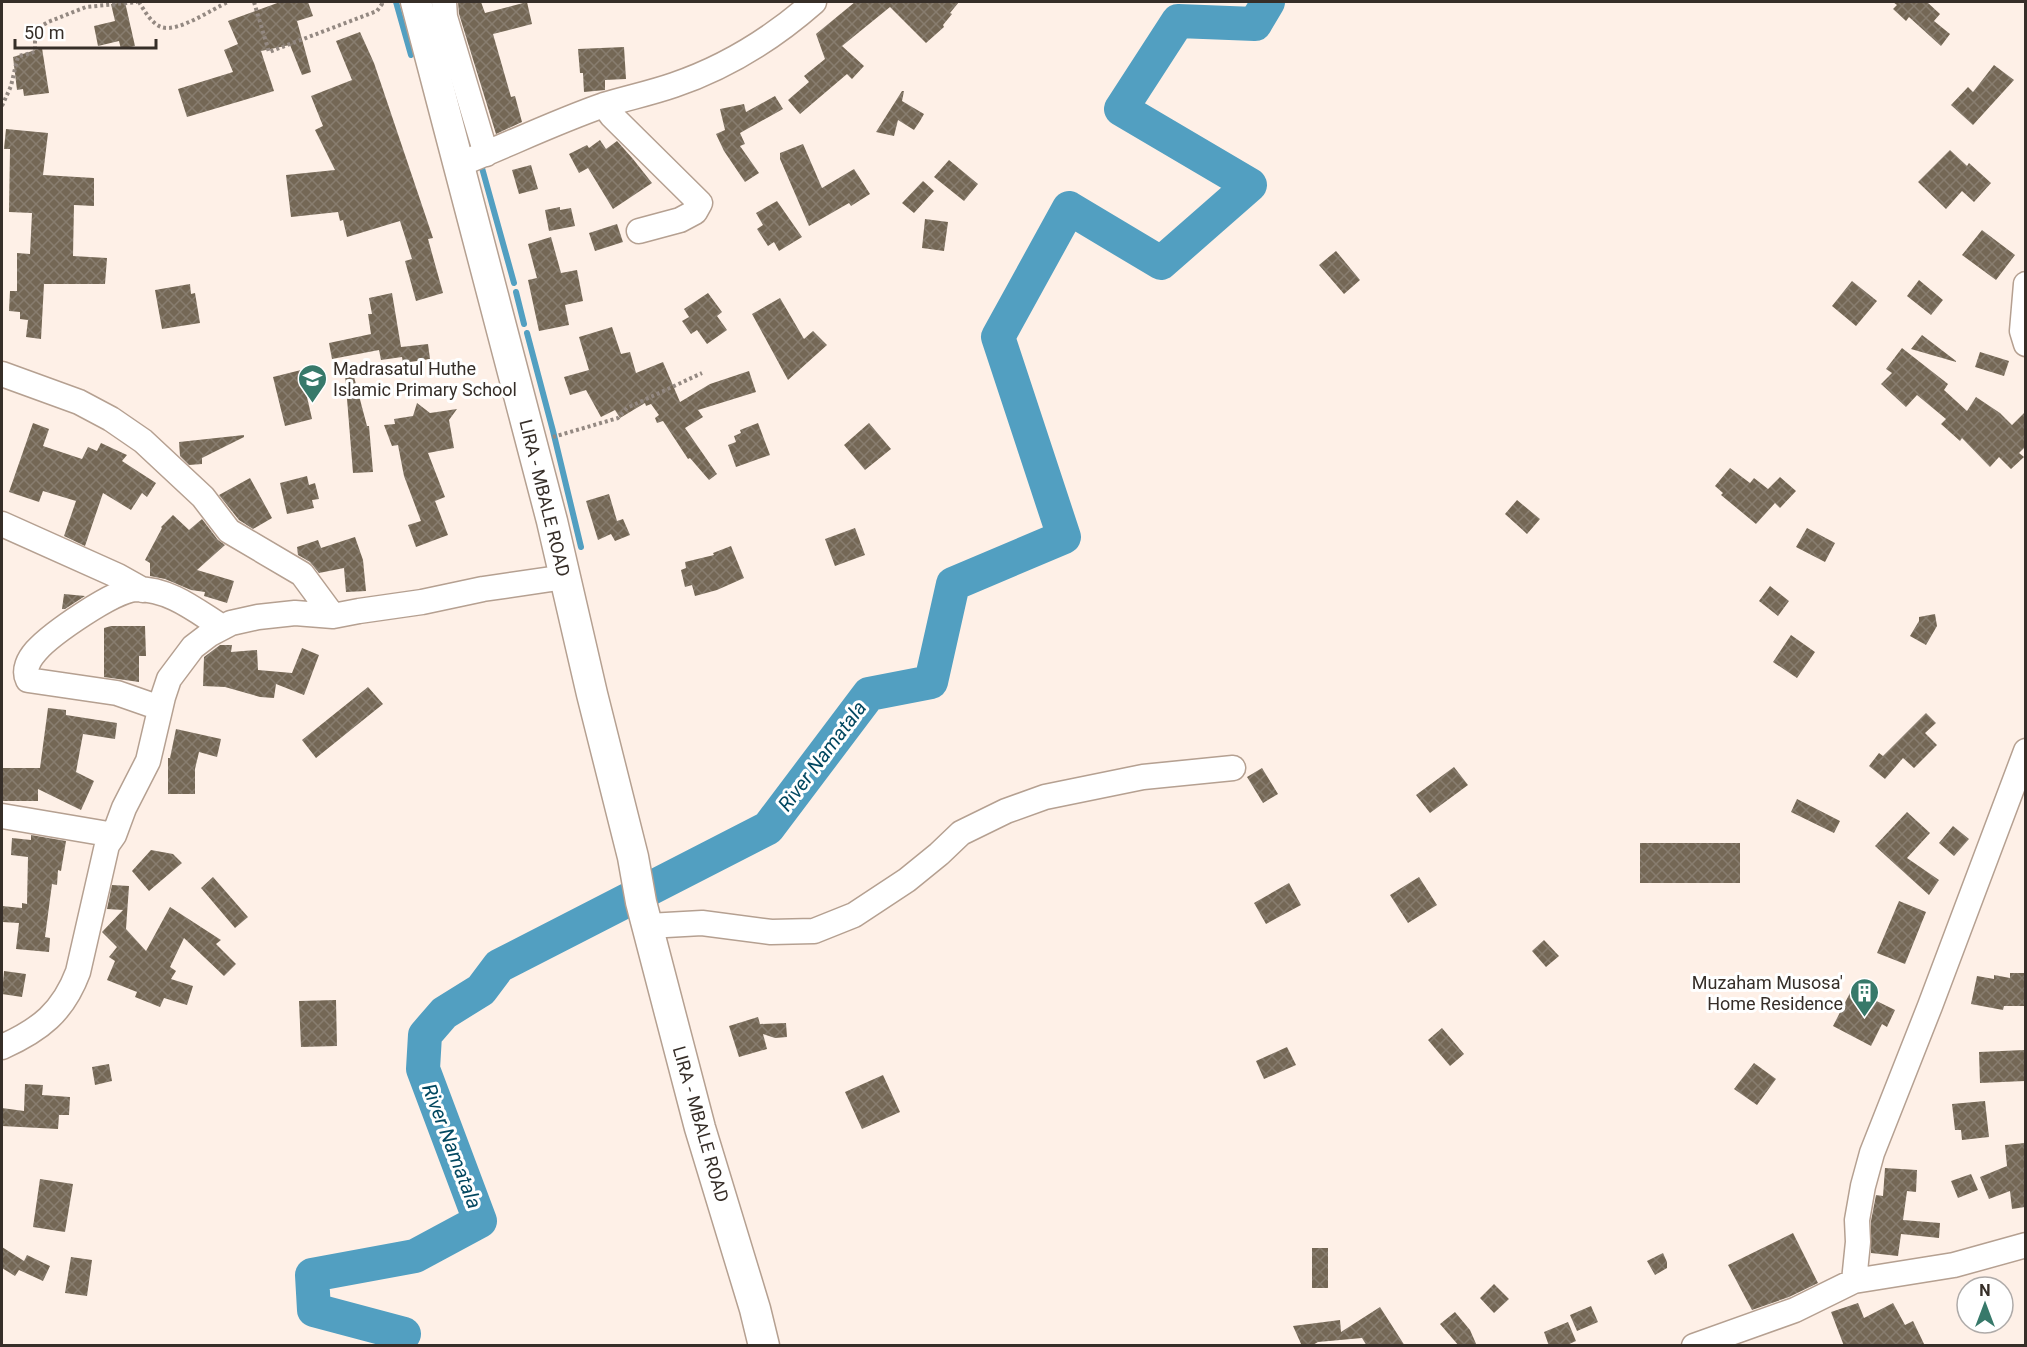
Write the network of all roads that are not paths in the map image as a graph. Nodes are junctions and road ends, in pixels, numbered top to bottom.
1 (416, 2) edge
2 (444, 2) edge
3 (814, 2) edge
4 (604, 105) junction
5 (473, 159) junction
6 (639, 231) dead end
7 (2025, 284) edge
8 (2025, 344) edge
9 (2, 374) edge
10 (2, 524) edge
11 (565, 577) junction
12 (143, 590) junction
13 (333, 616) junction
14 (222, 627) junction
15 (160, 708) junction
16 (2025, 751) edge
17 (1233, 768) dead end
18 (2, 816) edge
19 (114, 835) junction
20 (644, 914) junction
21 (2, 1047) edge
22 (2025, 1245) edge
23 (1854, 1281) junction
24 (764, 1346) edge
25 (1694, 1346) edge

1 - 5 main road, LIRA - MBALE ROAD
2 - 5 street
3 - 4 street
4 - 5 street
4 - 6 street
5 - 11 main road, LIRA - MBALE ROAD
7 - 8 street
9 - 13 street
10 - 12 street
11 - 13 street
11 - 20 main road, LIRA - MBALE ROAD
12 - 14 street
12 - 15 street
13 - 14 street
14 - 15 street
15 - 19 street
16 - 23 street
17 - 20 street
18 - 19 street
19 - 21 street
20 - 24 main road, LIRA - MBALE ROAD
22 - 23 street
23 - 25 street

